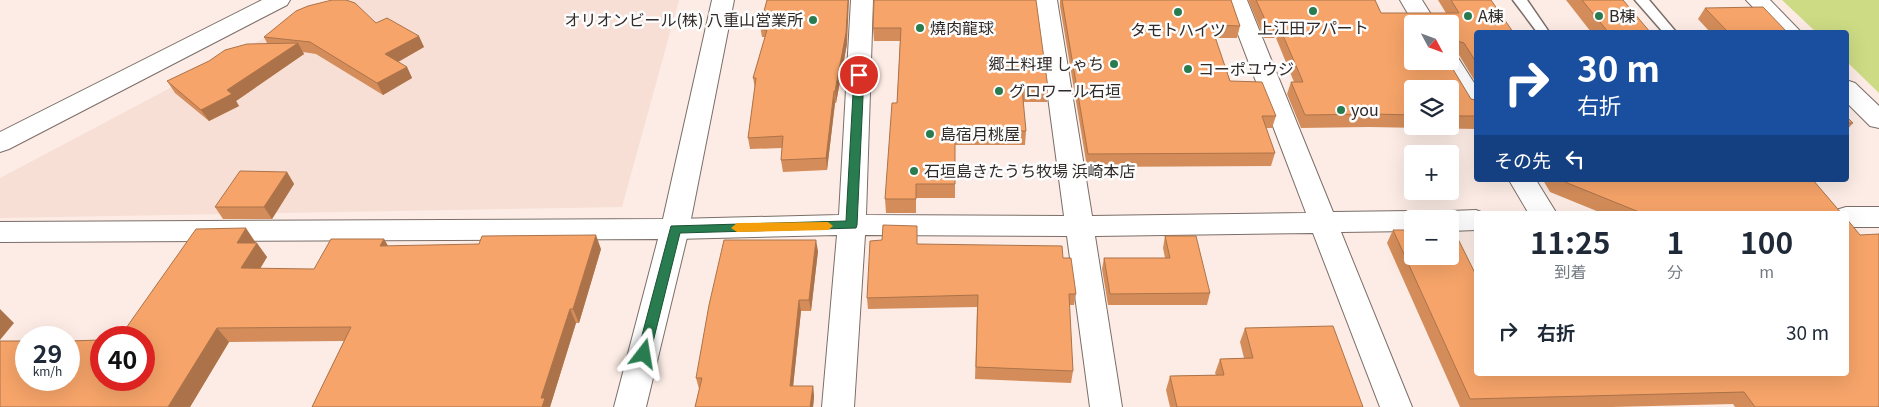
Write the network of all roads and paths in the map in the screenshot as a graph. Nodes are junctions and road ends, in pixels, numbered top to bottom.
1 (279, 0) edge
2 (723, 0) edge
3 (862, 0) edge
4 (1046, 0) edge
5 (1236, 0) edge
6 (1411, 0) edge
7 (1520, 0) edge
8 (1642, 0) edge
9 (1757, 0) edge
10 (1420, 15) edge
11 (1542, 30) edge
12 (1668, 30) edge
13 (1788, 30) edge
14 (1455, 70) edge
15 (1849, 91) edge
16 (1474, 102) edge
17 (1879, 120) edge
18 (0, 143) edge
19 (1523, 182) edge
20 (1541, 211) edge
21 (1849, 217) edge
22 (1879, 217) edge
23 (1474, 220) edge
24 (1322, 221) junction
25 (1404, 221) edge
26 (1459, 221) edge
27 (852, 225) junction
28 (1080, 226) junction
29 (675, 229) junction
30 (0, 232) edge
31 (630, 407) edge
32 (838, 407) edge
33 (1106, 407) edge
34 (1396, 407) edge

1 - 18 street
2 - 29 street
3 - 27 street
4 - 28 street
5 - 24 street
6 - 10 street
7 - 11 lane
8 - 12 lane
9 - 13 street
14 - 16 street
15 - 17 street
19 - 20 street
21 - 22 street
23 - 26 street
24 - 25 street
24 - 28 street
24 - 34 street
27 - 28 street
27 - 29 street
27 - 32 street
28 - 33 street
29 - 30 street
29 - 31 street

